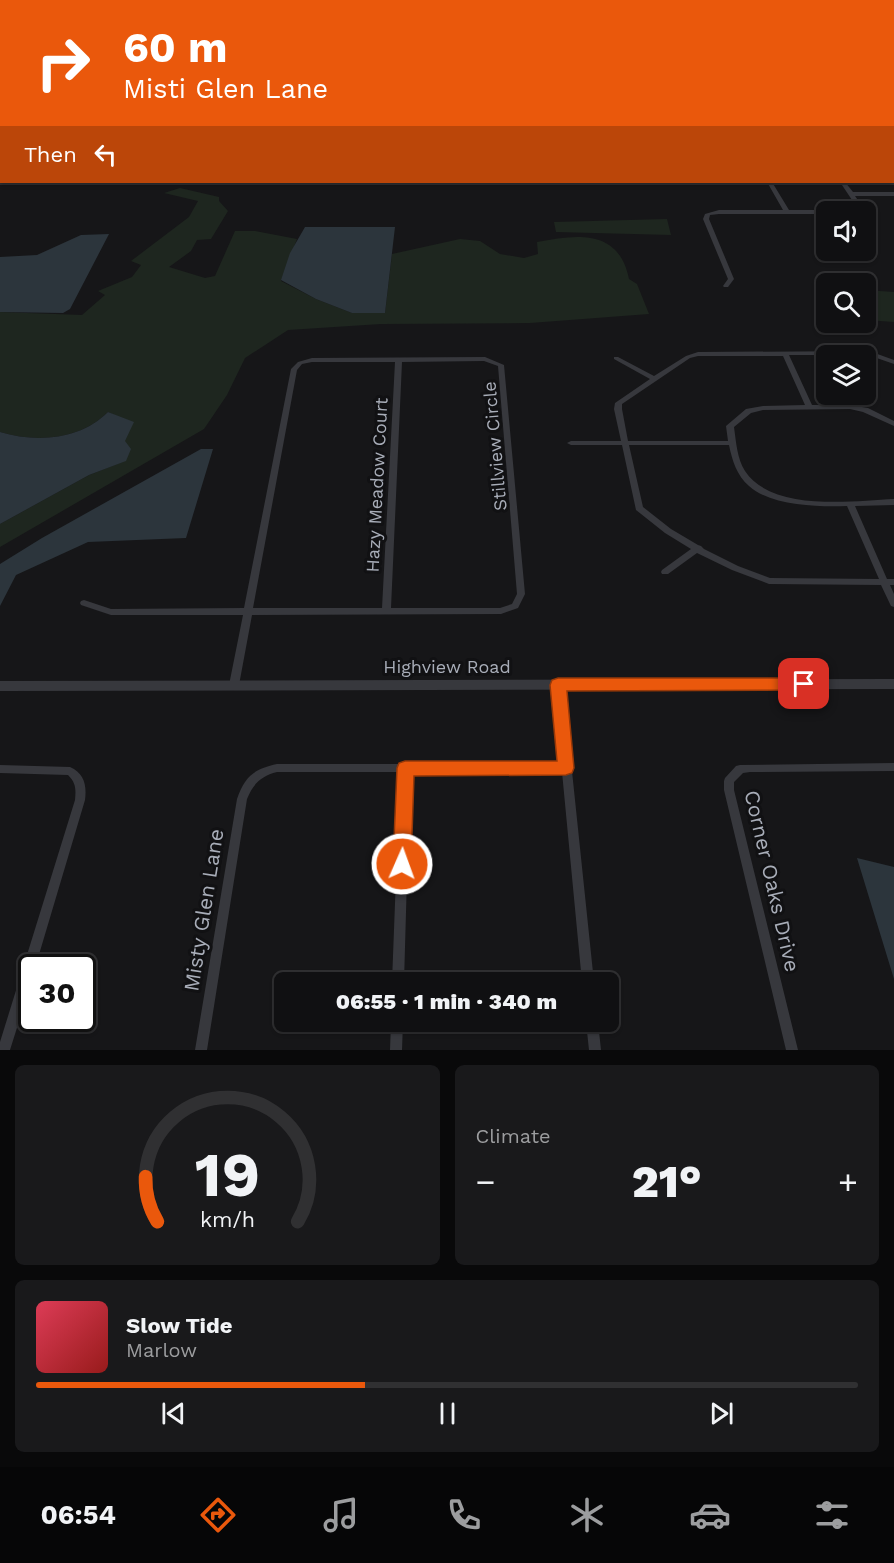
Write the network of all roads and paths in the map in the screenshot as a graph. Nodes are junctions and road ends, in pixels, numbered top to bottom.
1 (771, 183) edge
2 (844, 183) edge
3 (852, 194) junction
4 (894, 194) edge
5 (856, 201) edge
6 (816, 212) edge
7 (787, 213) junction
8 (726, 286) dead end
9 (785, 353) junction
10 (616, 358) dead end
11 (399, 359) junction
12 (894, 362) edge
13 (654, 379) junction
14 (809, 407) junction
15 (894, 424) edge
16 (571, 444) dead end
17 (625, 444) junction
18 (732, 444) junction
19 (894, 502) edge
20 (850, 503) junction
21 (698, 548) junction
22 (665, 572) dead end
23 (889, 583) edge
24 (84, 603) dead end
25 (894, 604) edge
26 (248, 612) junction
27 (386, 612) junction
28 (894, 684) edge
29 (234, 685) junction
30 (558, 685) junction
31 (0, 686) edge
32 (894, 767) edge
33 (405, 768) junction
34 (566, 768) junction
35 (0, 769) edge
36 (398, 972) edge
37 (587, 972) edge
38 (397, 1032) edge
39 (593, 1032) edge
40 (4, 1050) edge
41 (201, 1050) edge
42 (396, 1050) edge
43 (595, 1050) edge
44 (792, 1050) edge

1 - 7 street
2 - 3 street
3 - 4 street
3 - 5 street
6 - 7 street
7 - 8 street
9 - 12 street
9 - 13 street
9 - 14 street
10 - 13 street
11 - 26 street, Stillview Circle
11 - 27 street, Hazy Meadow Court
11 - 27 street, Stillview Circle
13 - 17 street
14 - 15 street
14 - 18 street
16 - 17 street
17 - 18 street
17 - 21 street
18 - 20 street
19 - 20 street
20 - 23 street
21 - 22 street
21 - 23 street
23 - 25 street
24 - 26 street
26 - 27 street, Stillview Circle
26 - 29 street, Stillview Circle
28 - 30 street, Highview Road
29 - 30 street, Highview Road
29 - 31 street, Highview Road
30 - 34 street
32 - 44 street, Corner Oaks Drive
33 - 34 street
33 - 36 street
33 - 41 street, Misty Glen Lane
34 - 37 street
35 - 40 street
38 - 42 street
39 - 43 street

